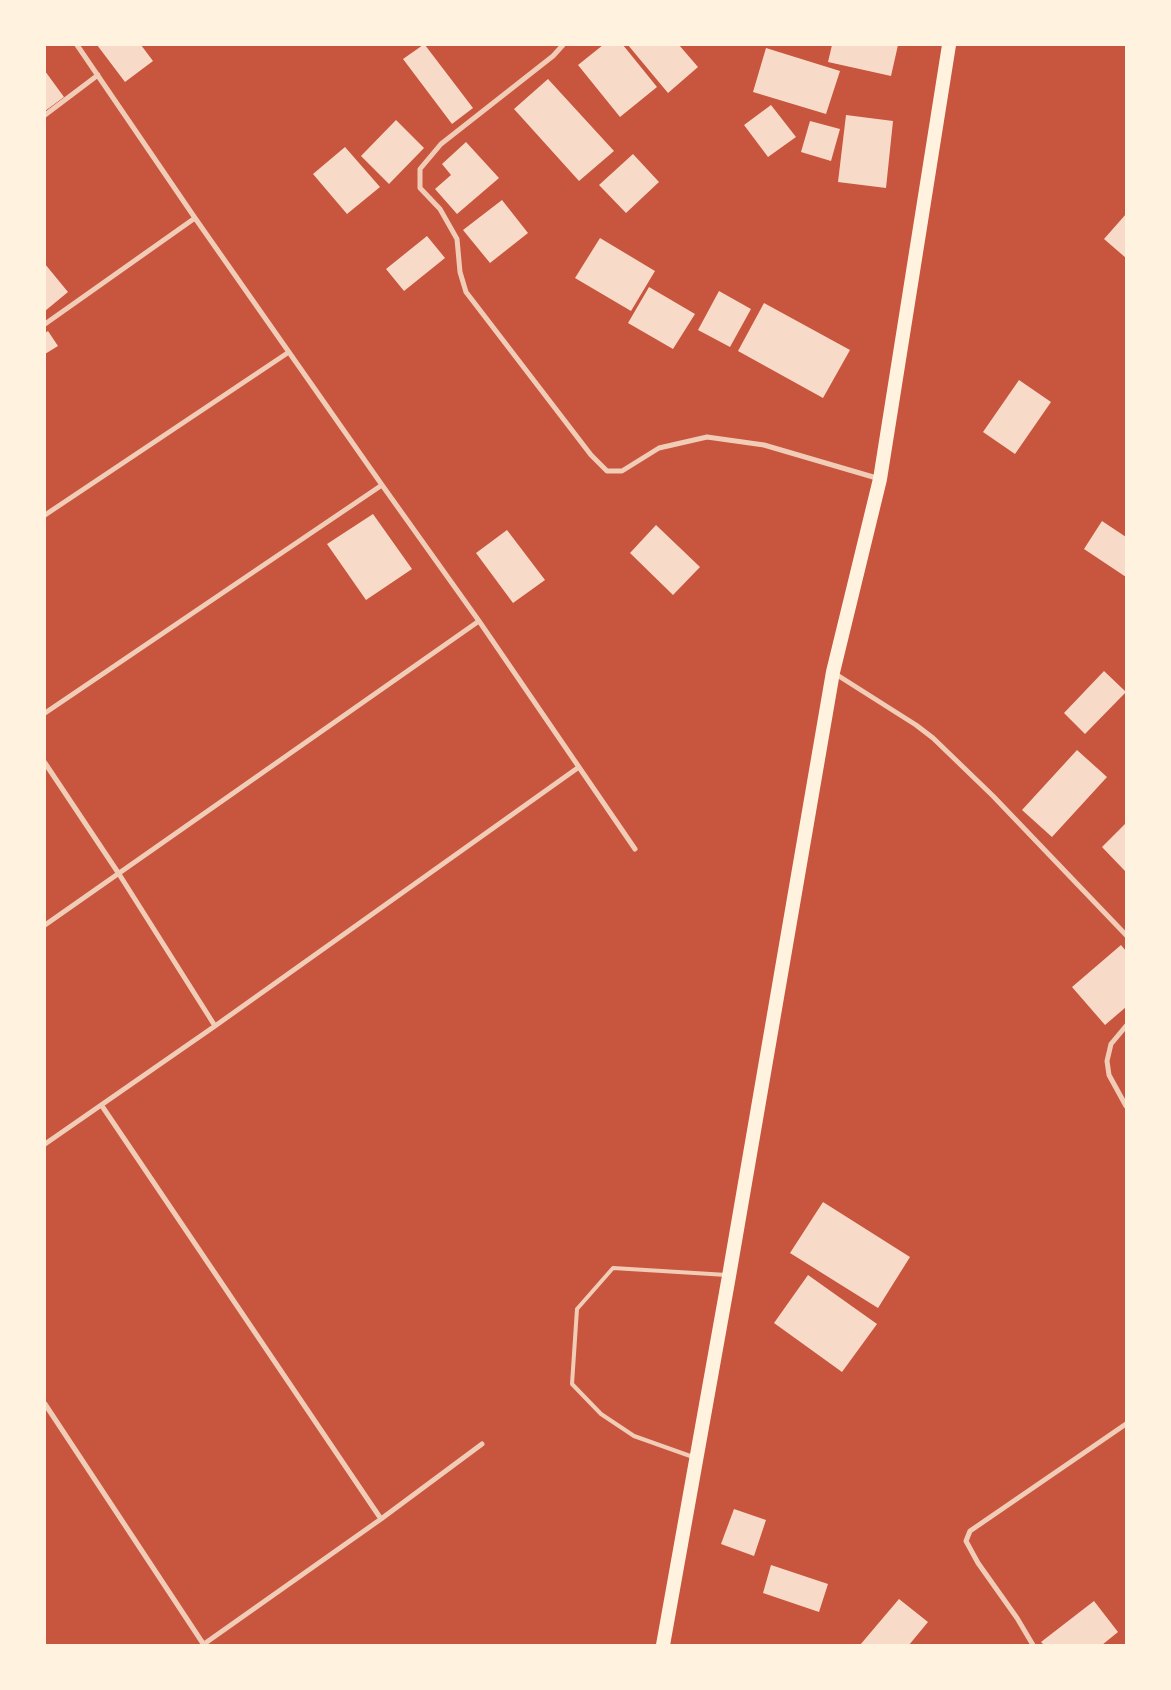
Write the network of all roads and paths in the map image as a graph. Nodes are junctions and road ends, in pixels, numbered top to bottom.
1 (77, 45) edge
2 (563, 45) edge
3 (949, 45) edge
4 (98, 75) junction
5 (45, 115) edge
6 (195, 218) junction
7 (45, 324) edge
8 (289, 352) junction
9 (880, 479) junction
10 (382, 486) junction
11 (45, 515) edge
12 (479, 621) junction
13 (833, 672) junction
14 (45, 713) edge
15 (45, 763) edge
16 (579, 767) junction
17 (635, 850) dead end
18 (119, 874) junction
19 (45, 925) edge
20 (1126, 935) edge
21 (215, 1026) junction
22 (1126, 1026) edge
23 (102, 1106) junction
24 (1126, 1106) edge
25 (45, 1144) edge
26 (729, 1276) junction
27 (45, 1404) edge
28 (1126, 1424) edge
29 (482, 1444) dead end
30 (696, 1458) junction
31 (382, 1519) junction
32 (204, 1644) edge
33 (662, 1645) edge
34 (1033, 1645) edge

1 - 4 street
2 - 9 street
3 - 9 highway
4 - 5 street
4 - 6 street
6 - 7 street
6 - 8 street
8 - 10 street
8 - 11 street
9 - 13 highway
10 - 12 street
10 - 14 street
12 - 16 street
12 - 18 street
13 - 20 street
13 - 26 highway
15 - 18 street
16 - 17 street
16 - 21 street
18 - 19 street
18 - 21 street
21 - 23 street
22 - 24 street
23 - 25 street
23 - 31 street
26 - 30 highway
26 - 30 lane
27 - 32 street
28 - 34 street
29 - 31 street
30 - 33 highway
31 - 32 street

